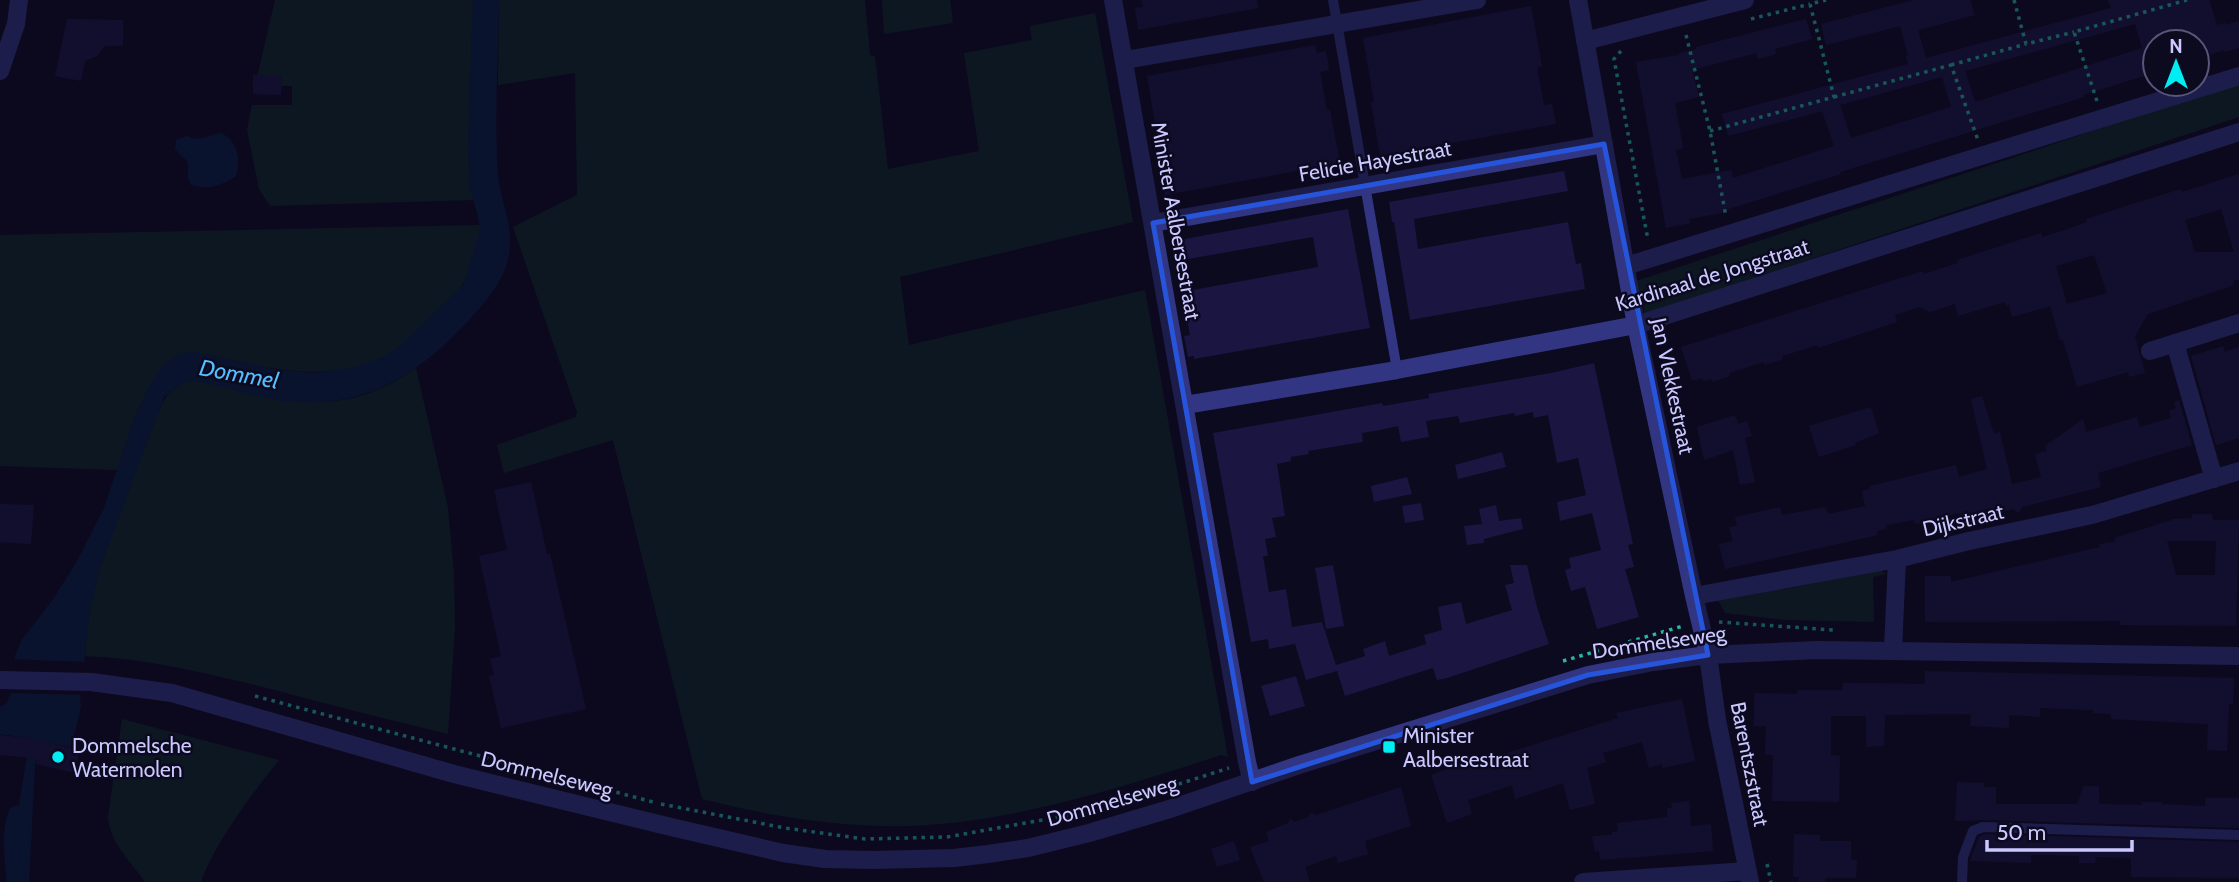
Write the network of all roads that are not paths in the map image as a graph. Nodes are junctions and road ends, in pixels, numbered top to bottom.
1 (19, 0) edge
2 (1113, 0) edge
3 (1333, 0) edge
4 (1478, 0) edge
5 (1578, 0) edge
6 (1745, 0) edge
7 (1337, 24) junction
8 (1585, 41) junction
9 (1125, 60) junction
10 (0, 71) edge
11 (2239, 76) edge
12 (2239, 131) edge
13 (1604, 144) junction
14 (1365, 186) junction
15 (1153, 223) junction
16 (1626, 266) junction
17 (2239, 323) edge
18 (1636, 325) junction
19 (2175, 343) junction
20 (2150, 351) dead end
21 (1397, 370) junction
22 (1185, 405) junction
23 (2239, 471) edge
24 (2214, 479) junction
25 (1897, 559) junction
26 (1694, 596) junction
27 (1893, 650) junction
28 (1708, 655) junction
29 (2239, 656) edge
30 (0, 680) edge
31 (1252, 782) junction
32 (2239, 835) edge
33 (1749, 876) edge
34 (1583, 882) edge
35 (1962, 882) edge

1 - 10 street
2 - 9 street, Minister Aalbersestraat
3 - 7 lane
4 - 7 street
5 - 8 street, Jan Vlekkestraat
6 - 8 street
7 - 9 street
7 - 14 lane
8 - 13 street, Jan Vlekkestraat
9 - 15 street, Minister Aalbersestraat
11 - 16 street, Kardinaal de Jongstraat
12 - 18 street, Kardinaal de Jongstraat
13 - 14 street, Felicie Hayestraat
13 - 16 street, Jan Vlekkestraat
14 - 15 street, Felicie Hayestraat
14 - 21 lane
15 - 22 street, Minister Aalbersestraat
16 - 18 street, Jan Vlekkestraat
17 - 19 street
18 - 21 street, Kardinaal de Jongstraat
18 - 26 street, Jan Vlekkestraat
19 - 20 street
19 - 24 street
21 - 22 street, Kardinaal de Jongstraat
22 - 31 street, Minister Aalbersestraat
23 - 24 street, Dijkstraat
24 - 25 street, Dijkstraat
25 - 26 street, Dijkstraat
25 - 27 street
26 - 28 street, Jan Vlekkestraat
27 - 28 street, Dommelseweg
27 - 29 street, Dommelseweg
28 - 31 street, Dommelseweg
28 - 33 street, Barentszstraat
30 - 31 street, Dommelseweg
32 - 35 lane
33 - 34 street

